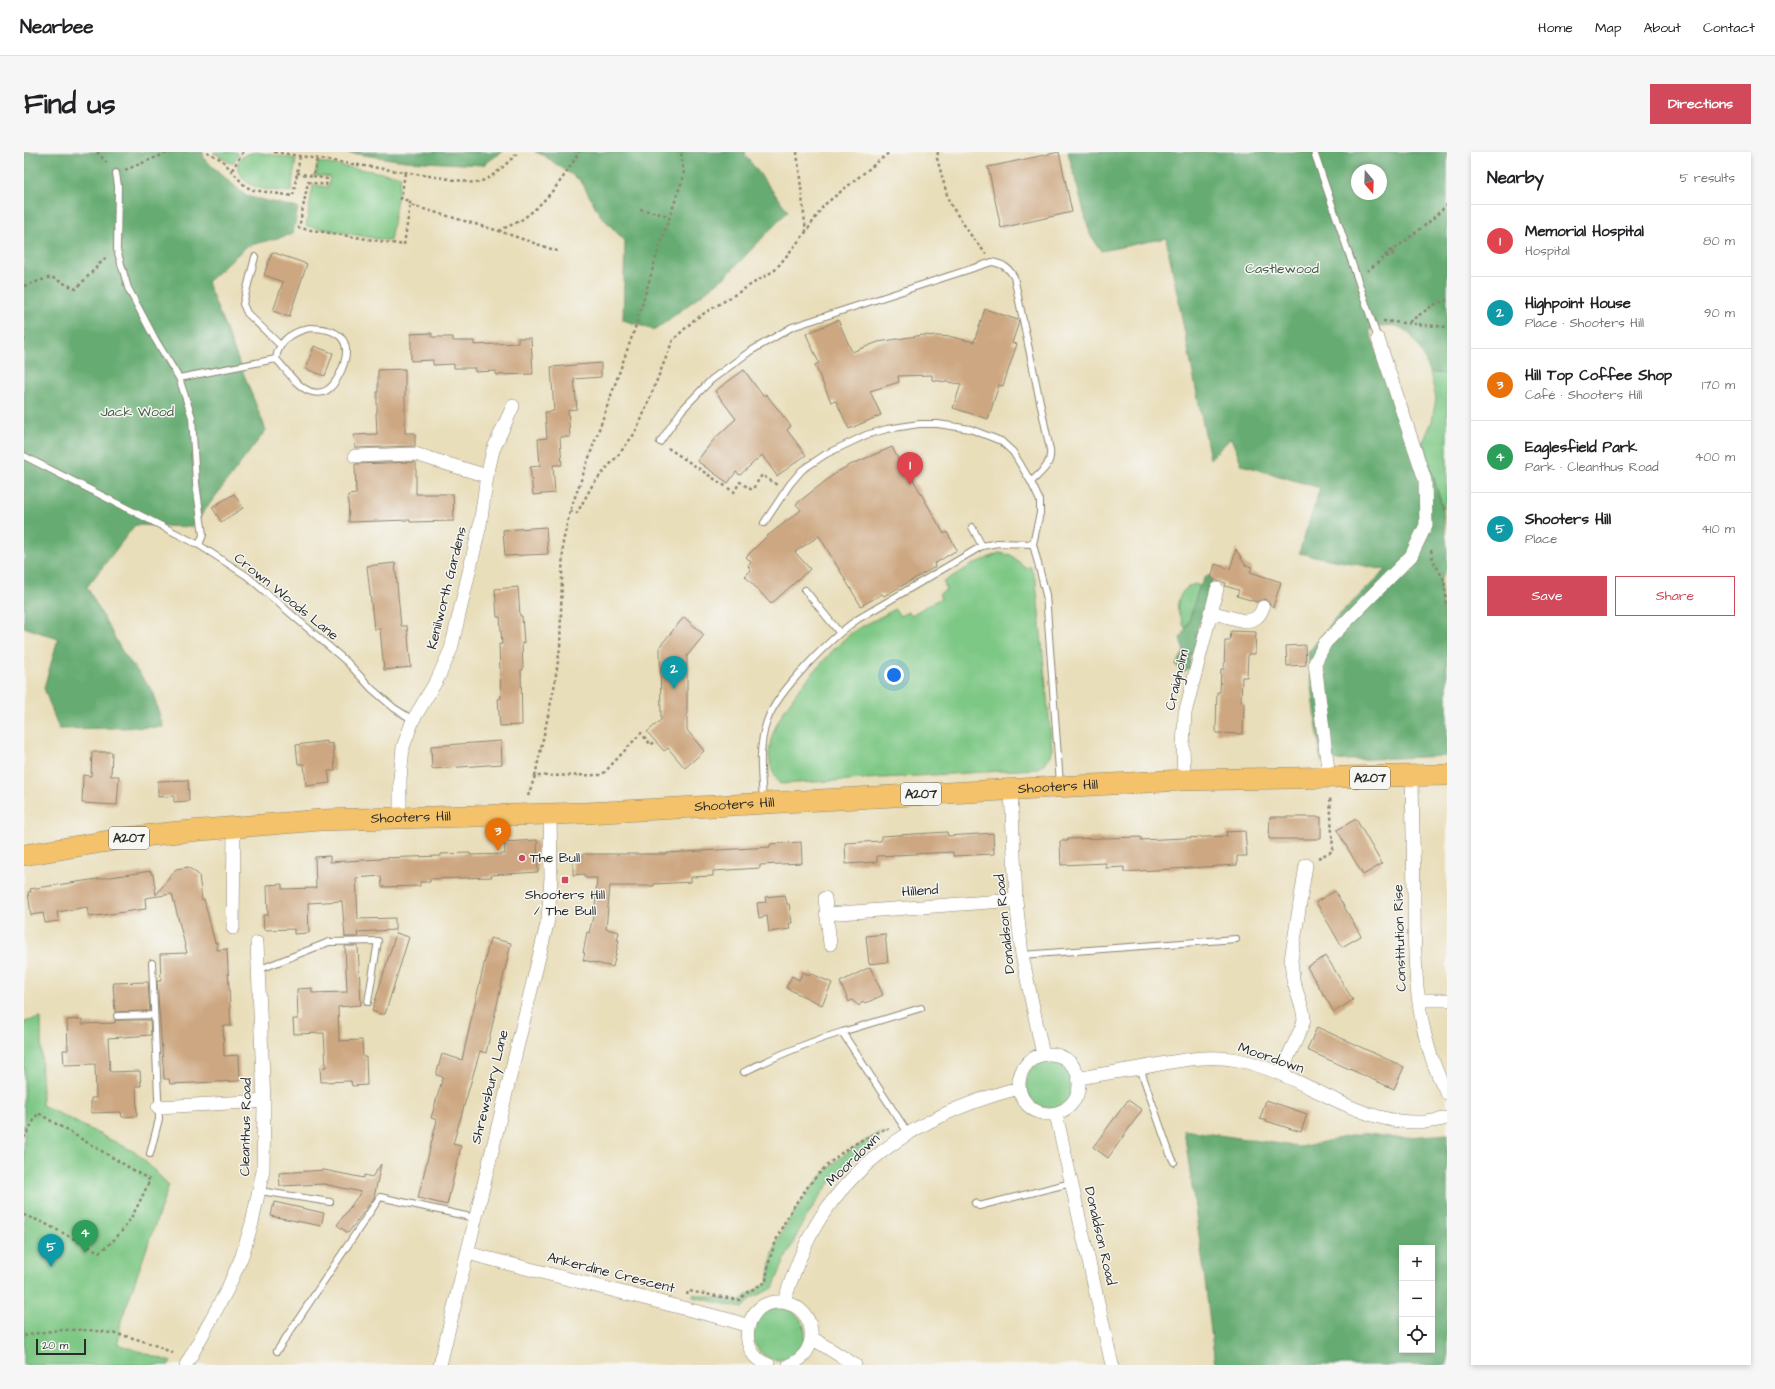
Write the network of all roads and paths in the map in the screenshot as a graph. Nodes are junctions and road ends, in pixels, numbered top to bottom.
1 (97, 152) edge
2 (169, 152) edge
3 (206, 152) edge
4 (243, 152) edge
5 (274, 152) edge
6 (519, 152) edge
7 (579, 152) edge
8 (681, 152) edge
9 (797, 152) edge
10 (890, 152) edge
11 (938, 152) edge
12 (1314, 152) edge
13 (300, 156) junction
14 (317, 159) junction
15 (232, 170) junction
16 (116, 173) junction
17 (297, 173) junction
18 (405, 173) junction
19 (313, 176) junction
20 (410, 205) junction
21 (1447, 205) edge
22 (640, 209) dead end
23 (669, 216) junction
24 (498, 231) junction
25 (806, 232) junction
26 (117, 250) junction
27 (560, 252) dead end
28 (255, 257) dead end
29 (992, 262) junction
30 (1357, 278) junction
31 (24, 286) edge
32 (1447, 300) edge
33 (1380, 321) dead end
34 (1408, 322) junction
35 (1447, 328) edge
36 (1378, 339) joint
37 (280, 345) junction
38 (276, 359) junction
39 (179, 378) junction
40 (513, 406) dead end
41 (660, 442) joint
42 (24, 456) edge
43 (355, 456) dead end
44 (487, 476) junction
45 (1031, 482) junction
46 (785, 490) junction
47 (570, 511) junction
48 (764, 523) dead end
49 (1426, 525) junction
50 (972, 527) dead end
51 (1033, 544) junction
52 (199, 545) junction
53 (982, 546) junction
54 (1217, 589) dead end
55 (805, 590) dead end
56 (1447, 604) edge
57 (1263, 607) dead end
58 (1210, 612) junction
59 (839, 632) junction
60 (414, 720) junction
61 (654, 742) dead end
62 (1447, 775) edge
63 (535, 776) junction
64 (1412, 777) junction
65 (1184, 780) junction
66 (1060, 786) junction
67 (1330, 788) junction
68 (1011, 789) junction
69 (528, 798) dead end
70 (763, 804) junction
71 (550, 814) junction
72 (400, 818) junction
73 (234, 826) junction
74 (24, 855) edge
75 (1306, 865) joint
76 (825, 898) dead end
77 (1016, 900) junction
78 (826, 914) junction
79 (233, 928) dead end
80 (1236, 939) dead end
81 (257, 943) dead end
82 (830, 944) dead end
83 (1022, 955) junction
84 (152, 963) dead end
85 (258, 970) junction
86 (1418, 1000) junction
87 (1447, 1000) edge
88 (368, 1002) dead end
89 (921, 1008) dead end
90 (154, 1015) junction
91 (117, 1016) dead end
92 (842, 1032) junction
93 (1043, 1055) junction
94 (1140, 1068) junction
95 (744, 1072) dead end
96 (1280, 1074) junction
97 (1080, 1078) junction
98 (1019, 1088) junction
99 (1447, 1093) edge
100 (264, 1100) junction
101 (158, 1107) junction
102 (1056, 1114) junction
103 (1447, 1118) edge
104 (908, 1133) junction
105 (24, 1138) edge
106 (896, 1141) junction
107 (150, 1154) dead end
108 (1174, 1162) dead end
109 (1071, 1183) junction
110 (260, 1191) junction
111 (330, 1202) dead end
112 (975, 1203) dead end
113 (24, 1215) edge
114 (475, 1218) junction
115 (467, 1253) junction
116 (784, 1302) junction
117 (683, 1308) junction
118 (748, 1326) junction
119 (24, 1336) edge
120 (812, 1338) junction
121 (277, 1351) dead end
122 (187, 1362) edge
123 (440, 1365) edge
124 (769, 1365) edge
125 (789, 1365) edge
126 (856, 1365) edge
127 (1112, 1365) edge

1 - 16 path
2 - 16 path
3 - 15 path
4 - 15 path
5 - 13 path
6 - 18 path
7 - 24 path
8 - 23 path
9 - 25 path
10 - 25 path
11 - 29 path
12 - 30 lane
13 - 14 path
13 - 17 path
14 - 18 path
14 - 19 path
15 - 17 path
16 - 26 lane
17 - 19 path
18 - 20 path
19 - 20 path
20 - 24 path
21 - 30 path
22 - 23 path
23 - 47 path
24 - 27 path
25 - 47 path
26 - 31 path
26 - 39 lane
28 - 37 lane
29 - 41 lane
29 - 45 lane
30 - 36 lane
32 - 34 path
33 - 34 path
34 - 35 path
36 - 49 street
37 - 38 lane
37 - 38 lane
38 - 39 lane
39 - 52 lane
40 - 44 street, Kenilworth Gardens
41 - 46 path
42 - 52 lane, Crown Woods Lane
43 - 44 street
44 - 60 street, Kenilworth Gardens
45 - 46 lane
45 - 51 lane
46 - 48 lane
47 - 63 path
49 - 56 path
49 - 67 street
50 - 53 lane
51 - 53 lane
51 - 66 lane
52 - 60 lane, Crown Woods Lane
53 - 59 lane
54 - 58 street, Craigholm
55 - 59 lane
57 - 58 street
58 - 65 street, Craigholm
59 - 70 lane
60 - 72 street, Kenilworth Gardens
61 - 63 path
62 - 64 main road, Shooters Hill / A207
63 - 69 path
64 - 67 main road, Shooters Hill / A207
64 - 86 street, Constitution Rise
65 - 66 main road, Shooters Hill / A207
65 - 67 main road, Shooters Hill / A207
66 - 68 main road, Shooters Hill / A207
67 - 75 path
68 - 70 main road, Shooters Hill / A207
68 - 77 street, Donaldson Road
70 - 71 main road, Shooters Hill / A207
71 - 72 main road, Shooters Hill / A207
71 - 114 street, Shrewsbury Lane
72 - 73 main road, Shooters Hill / A207
73 - 74 main road, Shooters Hill / A207
73 - 79 street
75 - 96 street
76 - 78 street
77 - 78 street, Hillend
77 - 83 street, Donaldson Road
78 - 82 street
80 - 83 lane
81 - 85 street, Cleanthus Road
83 - 93 street, Donaldson Road
84 - 90 lane
85 - 88 lane
85 - 100 street, Cleanthus Road
86 - 87 street
86 - 99 street, Constitution Rise
89 - 92 lane
90 - 91 lane
90 - 101 lane
92 - 95 lane
92 - 104 lane
93 - 97 street
93 - 98 street
94 - 96 street, Moordown
94 - 97 street, Moordown
94 - 108 lane
96 - 103 street, Moordown
97 - 102 street
98 - 102 street
98 - 104 street, Moordown
100 - 101 street
100 - 110 street, Cleanthus Road
101 - 107 lane
102 - 109 street, Donaldson Road
104 - 106 street, Moordown
105 - 113 path
106 - 116 street, Moordown
106 - 117 path
109 - 112 lane
109 - 127 street, Donaldson Road
110 - 111 lane
110 - 122 street, Cleanthus Road
114 - 115 street, Shrewsbury Lane
114 - 121 lane
115 - 117 street, Ankerdine Crescent
115 - 123 street, Shrewsbury Lane
116 - 118 street
116 - 120 street
117 - 118 street, Ankerdine Crescent
118 - 124 street
119 - 122 path
120 - 125 street
120 - 126 street

